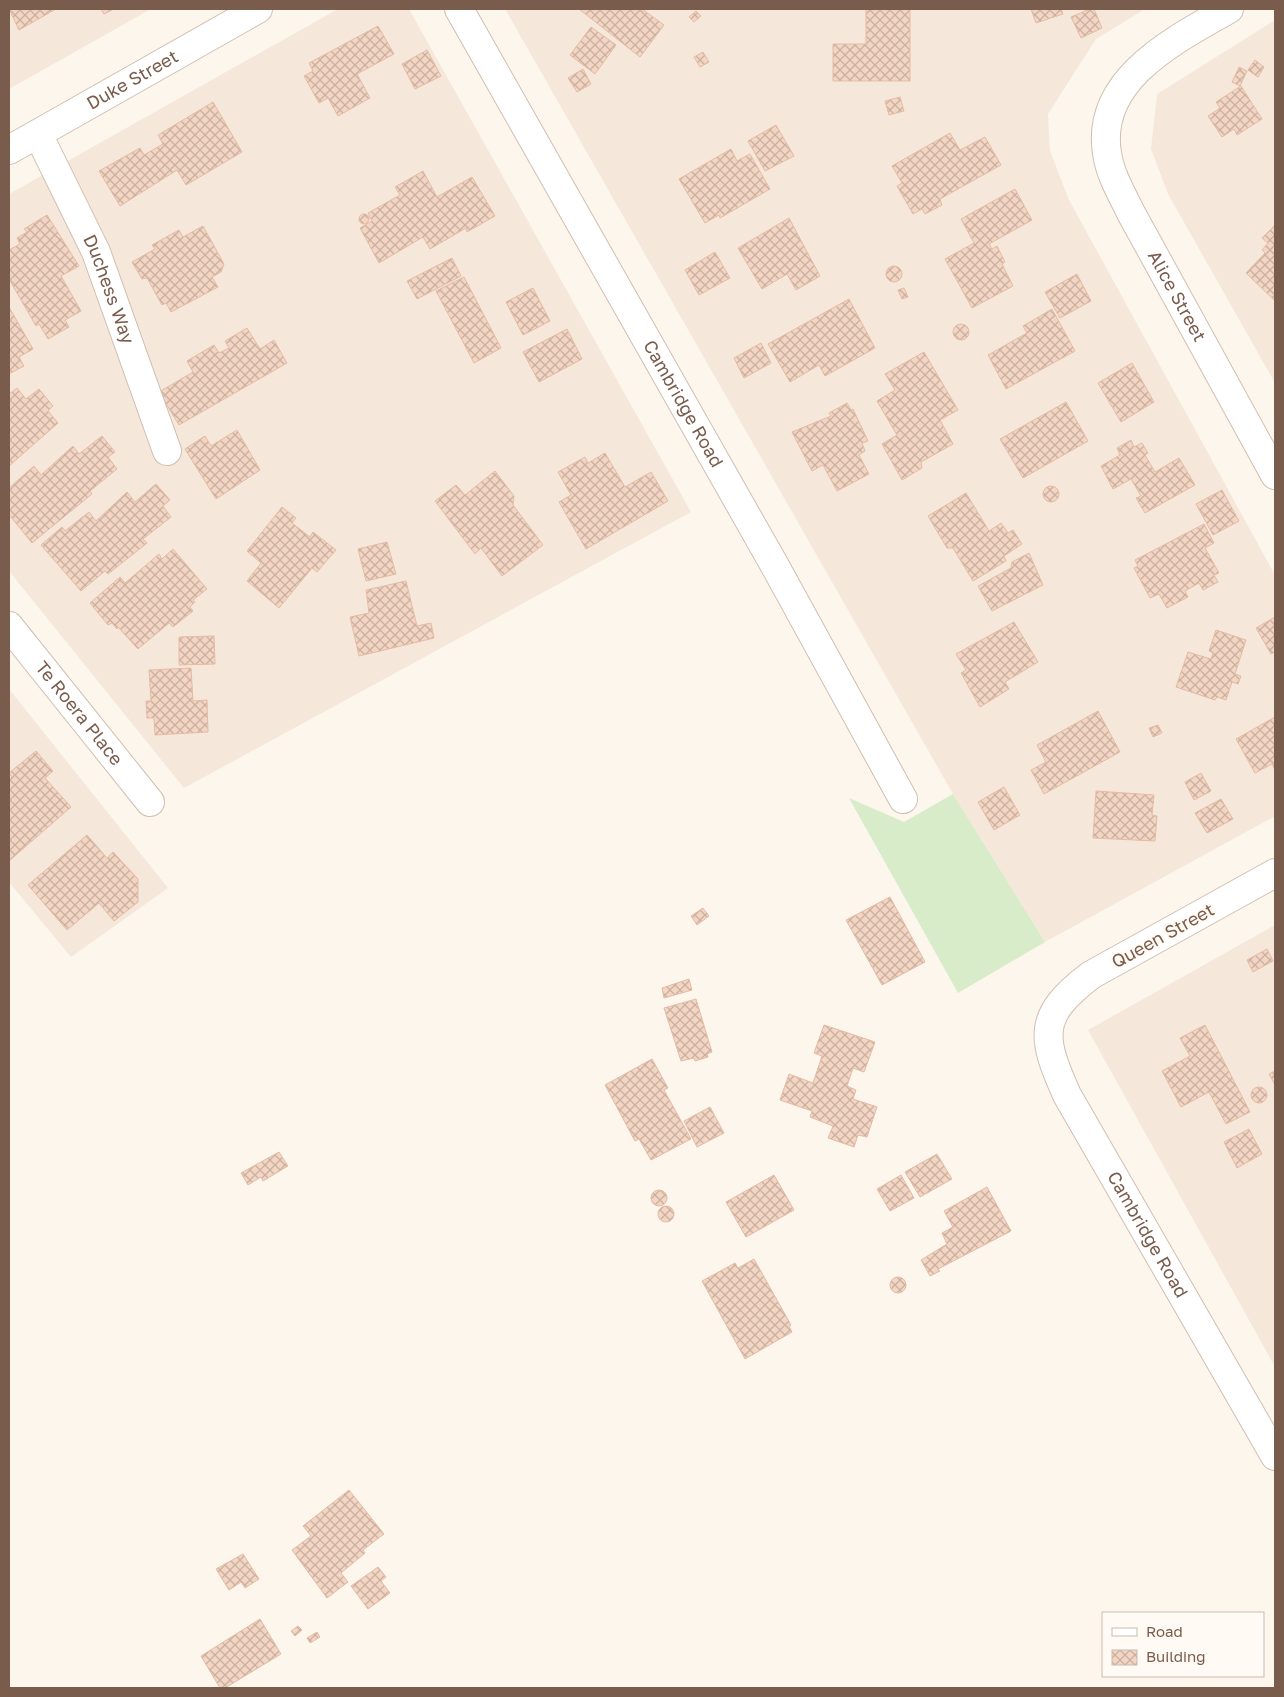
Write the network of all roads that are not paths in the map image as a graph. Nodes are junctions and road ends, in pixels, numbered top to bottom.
1 (258, 9) edge
2 (460, 9) edge
3 (1229, 9) edge
4 (38, 134) junction
5 (9, 150) edge
6 (167, 451) dead end
7 (1275, 476) edge
8 (9, 626) edge
9 (903, 799) dead end
10 (150, 802) dead end
11 (1275, 873) edge
12 (1056, 1007) joint
13 (1275, 1456) edge

1 - 4 street, Duke Street
2 - 9 street, Cambridge Road
3 - 7 street, Alice Street
4 - 5 street, Duke Street
4 - 6 street, Duchess Way
8 - 10 street, Te Roera Place
11 - 12 street, Queen Street
12 - 13 street, Cambridge Road

